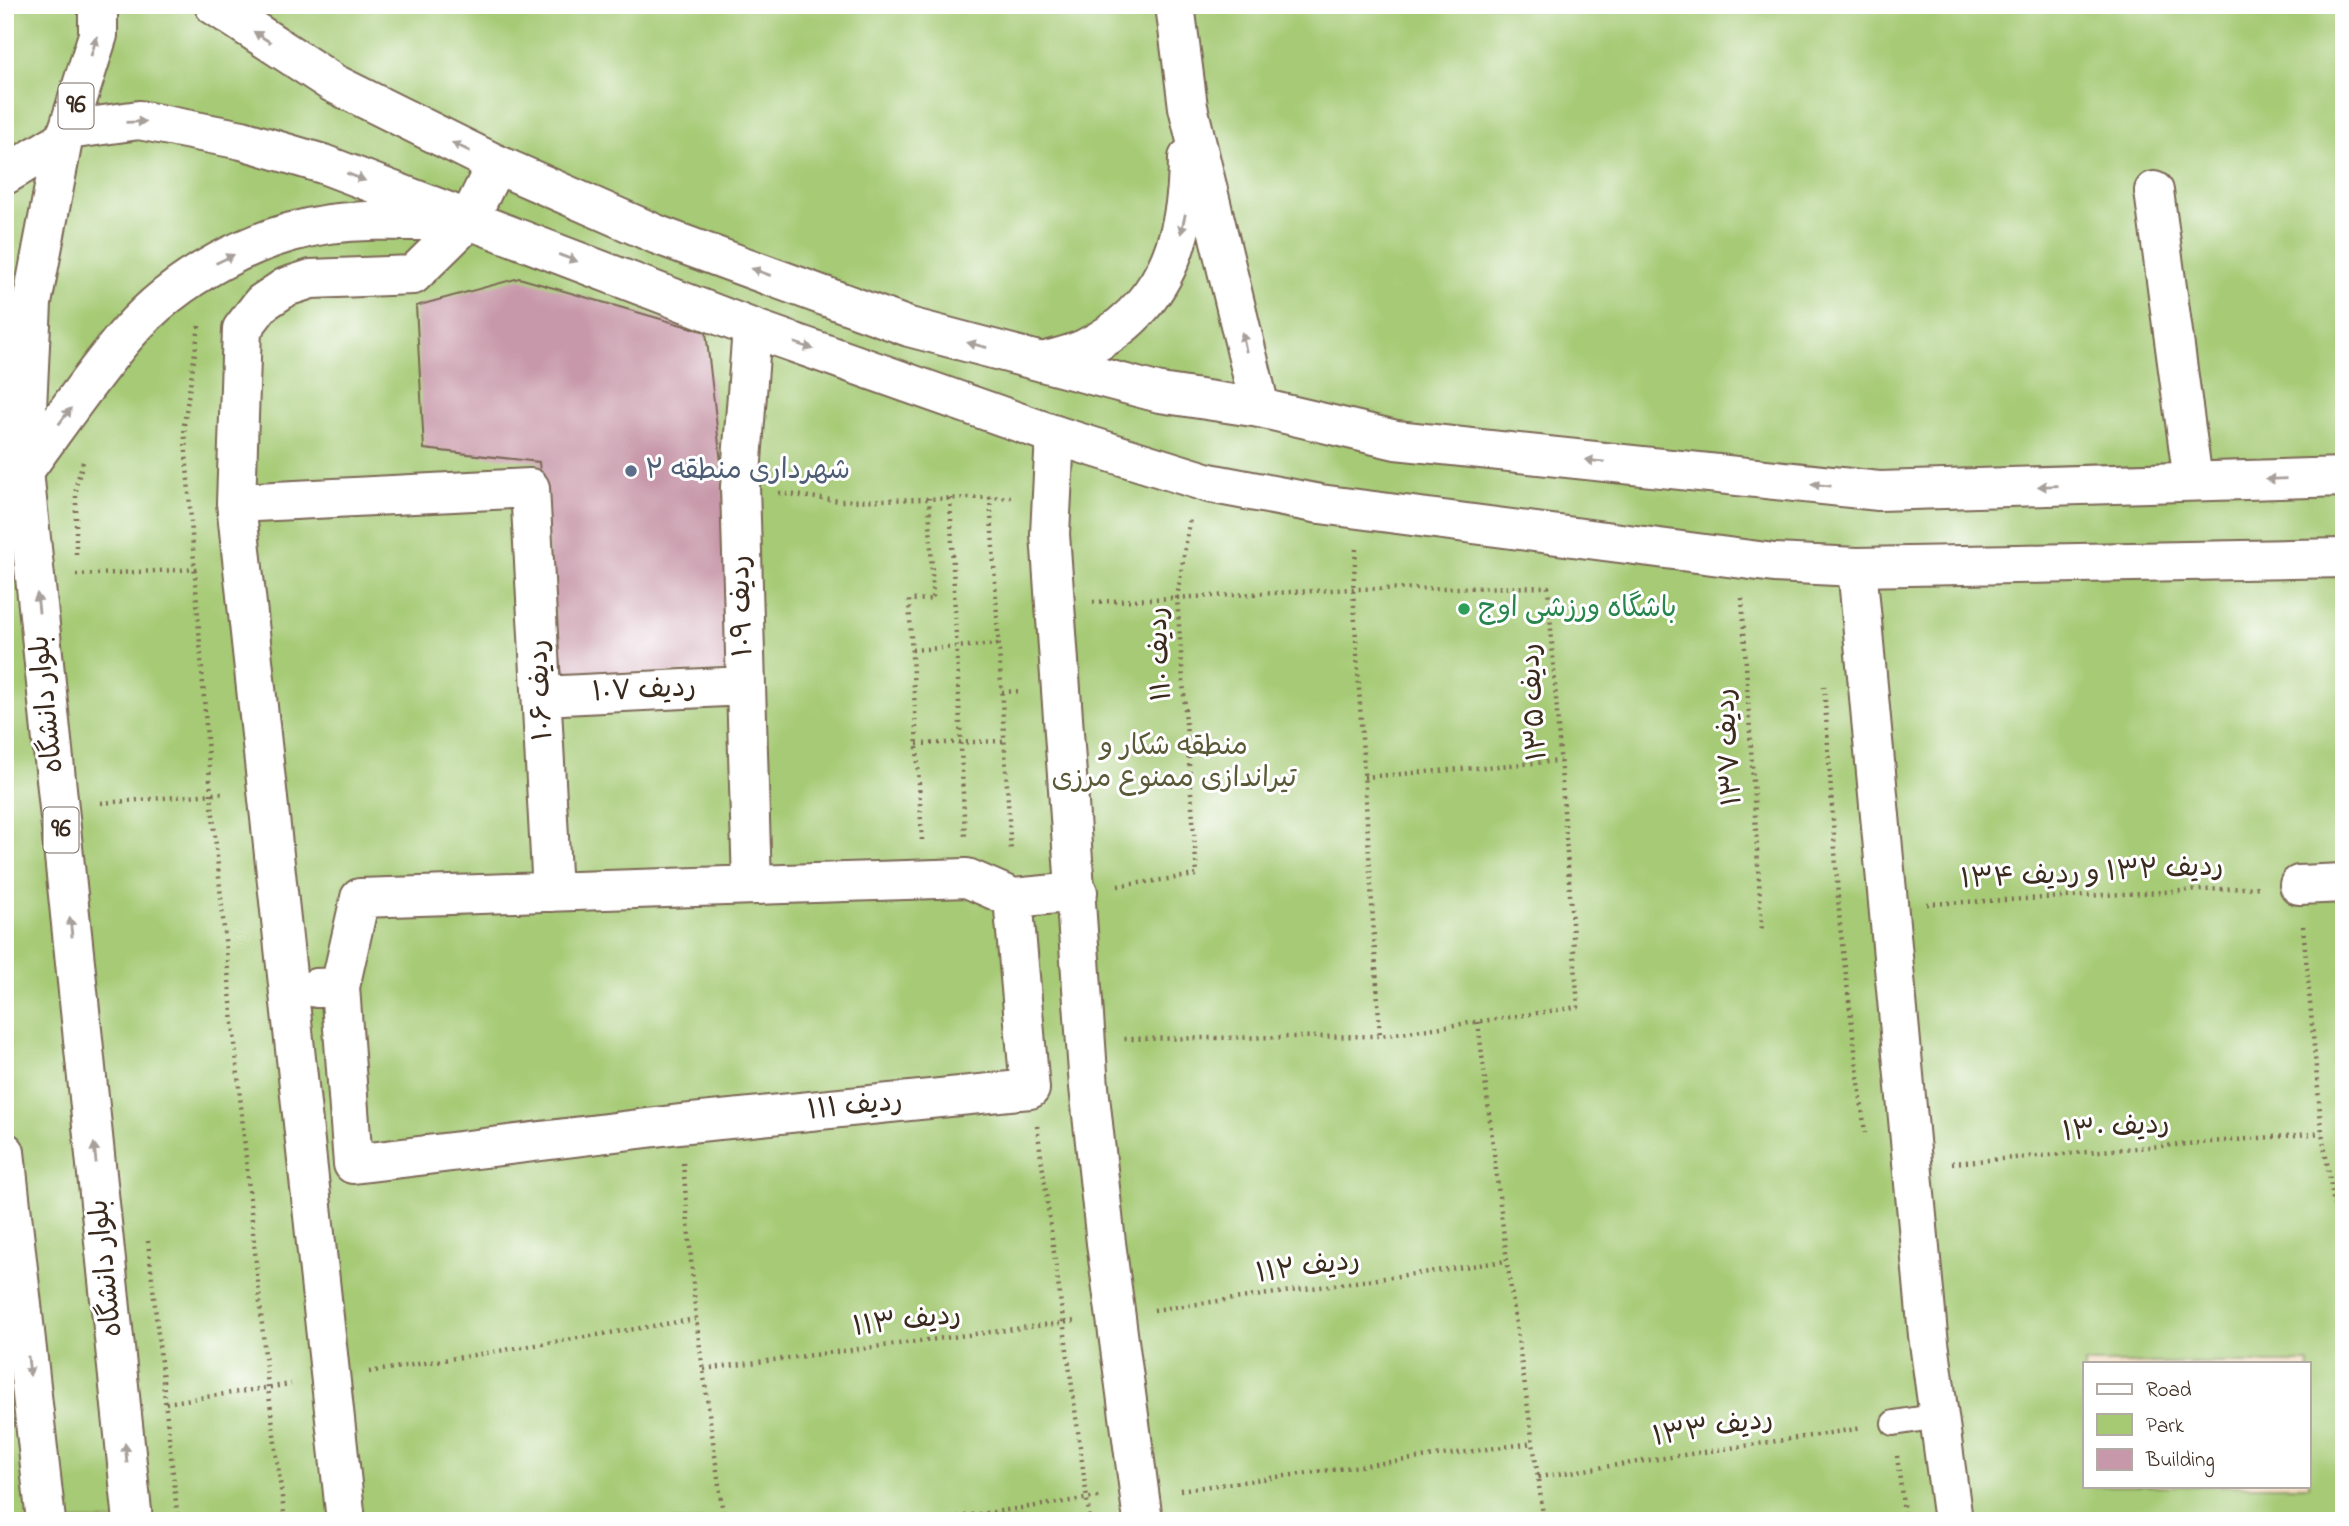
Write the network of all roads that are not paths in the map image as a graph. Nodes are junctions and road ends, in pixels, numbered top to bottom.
1 (98, 5) edge
2 (214, 5) edge
3 (1175, 5) edge
4 (1188, 107) junction
5 (66, 135) junction
6 (496, 164) junction
7 (5, 175) edge
8 (2154, 191) dead end
9 (468, 221) junction
10 (752, 328) junction
11 (1043, 362) junction
12 (1260, 408) junction
13 (1055, 435) junction
14 (24, 471) junction
15 (2344, 477) edge
16 (2193, 481) junction
17 (236, 503) junction
18 (2344, 558) edge
19 (1857, 567) junction
20 (746, 685) junction
21 (542, 696) junction
22 (2344, 883) edge
23 (752, 885) junction
24 (2299, 885) road end
25 (552, 892) junction
26 (1077, 892) junction
27 (1013, 898) junction
28 (340, 988) junction
29 (289, 989) junction
30 (5, 1152) edge
31 (1939, 1416) junction
32 (1894, 1423) road end
33 (1141, 1508) edge
34 (46, 1521) edge
35 (133, 1521) edge
36 (346, 1521) edge
37 (1953, 1521) edge

5 -> 1 street, 96
6 -> 2 street
3 - 4 street
4 -> 11 street
12 -> 4 street
5 - 7 street, 96
5 -> 9 street
5 - 14 street, بلوار دانشگاه / 96
6 - 9 street
11 -> 6 street
8 - 16 street
9 -> 10 street
14 -> 9 street
9 - 17 street
10 -> 13 street
10 - 20 street, ردیف ۱۰۹
11 - 12 street
16 -> 12 street
13 - 19 street
13 - 26 street
35 -> 14 street, بلوار دانشگاه / 96
15 -> 16 street
17 - 21 street, ردیف ۱۰۶
17 - 29 street
18 - 19 street
19 - 31 street
20 - 21 street, ردیف ۱۰۷
20 - 23 street, ردیف ۱۰۹
21 - 25 street, ردیف ۱۰۶
22 - 24 street
23 - 25 street
23 - 27 street
25 - 28 street
26 - 27 street
26 - 33 street
27 - 28 street, ردیف ۱۱۱
28 - 29 street
29 - 36 street
30 -> 34 street
31 - 32 lane
31 - 37 street

